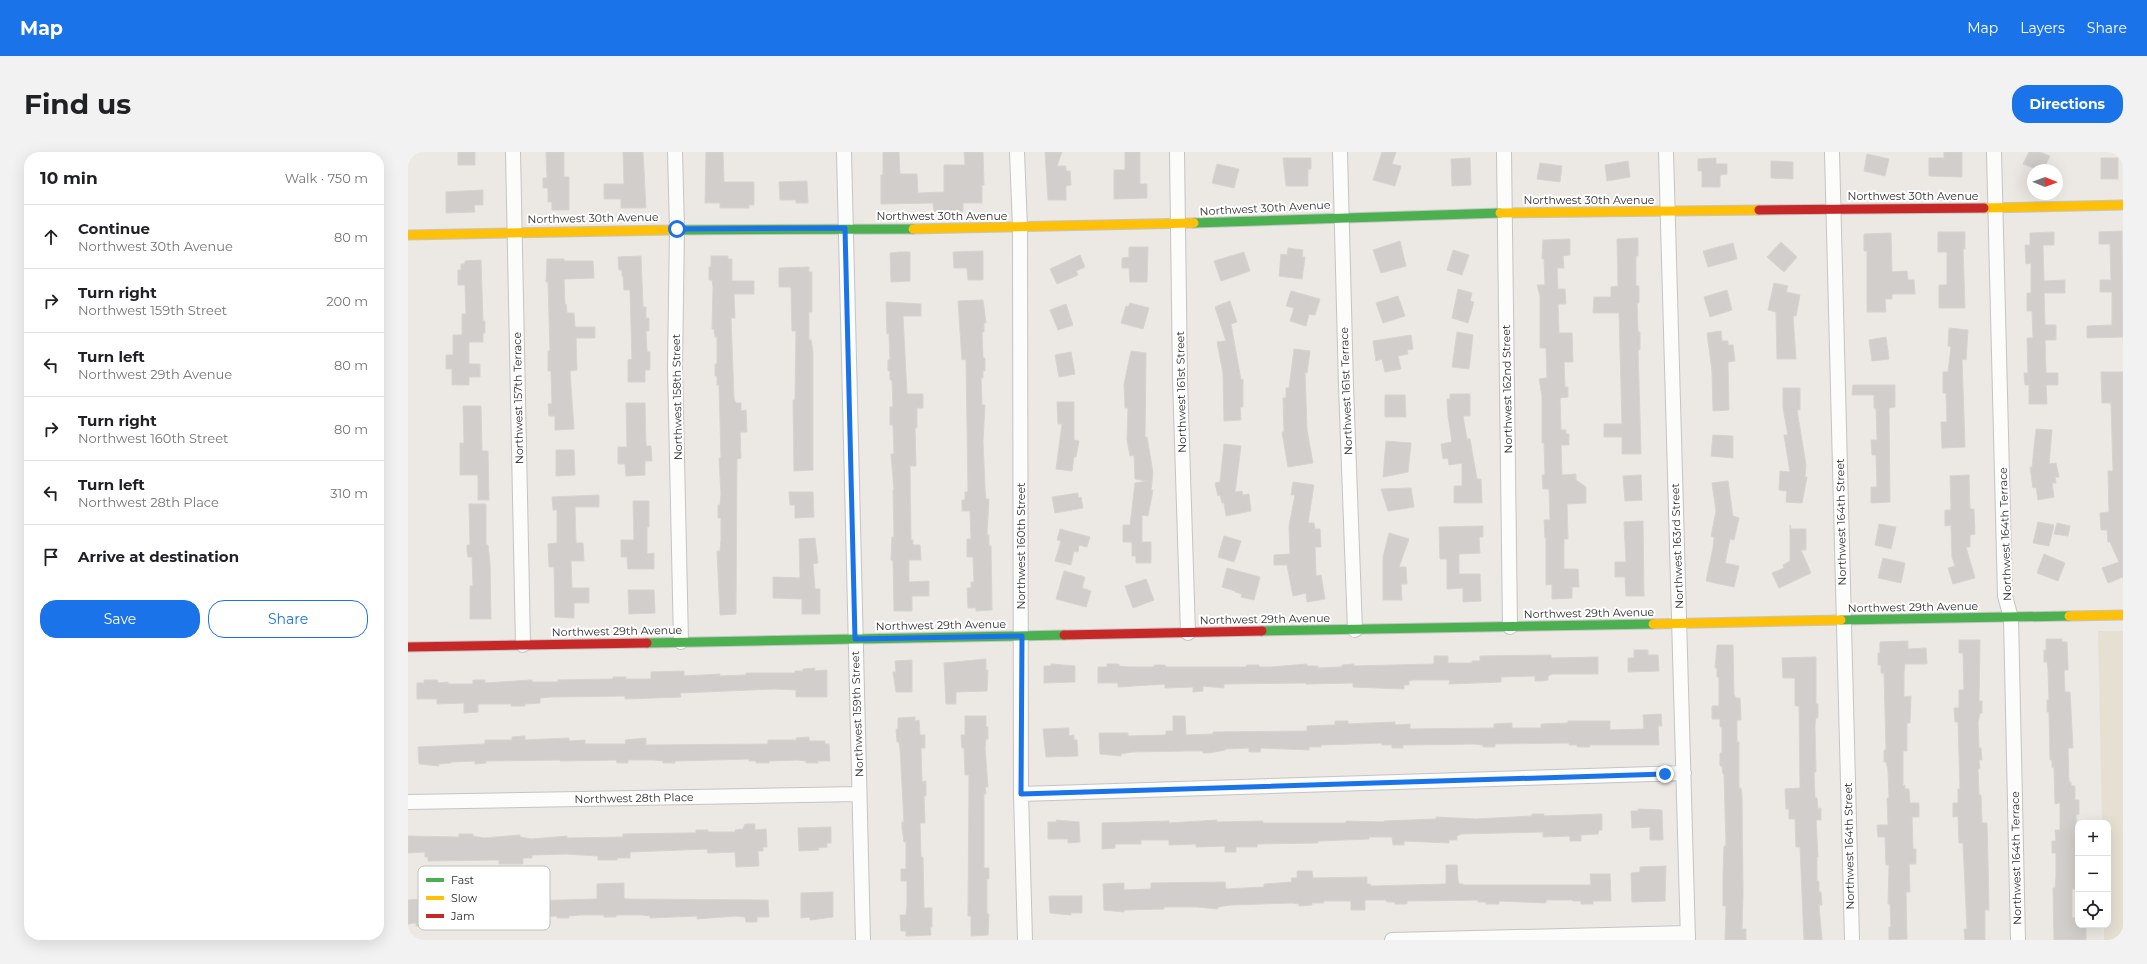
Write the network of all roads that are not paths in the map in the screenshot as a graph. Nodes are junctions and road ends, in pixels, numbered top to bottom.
1 (513, 152) edge
2 (675, 152) edge
3 (844, 152) edge
4 (1017, 152) edge
5 (1177, 152) edge
6 (1340, 152) edge
7 (1504, 152) edge
8 (1666, 152) edge
9 (1832, 152) edge
10 (1994, 152) edge
11 (2123, 205) edge
12 (1833, 208) junction
13 (1996, 208) junction
14 (1505, 212) junction
15 (1668, 212) junction
16 (1341, 216) junction
17 (1178, 224) junction
18 (845, 228) junction
19 (1020, 228) junction
20 (677, 229) junction
21 (515, 231) junction
22 (408, 235) edge
23 (2123, 615) edge
24 (2011, 618) junction
25 (1844, 621) junction
26 (1679, 624) junction
27 (1510, 627) junction
28 (1355, 630) junction
29 (1188, 633) junction
30 (1022, 636) junction
31 (855, 639) junction
32 (681, 642) junction
33 (523, 645) junction
34 (408, 647) edge
35 (1684, 773) junction
36 (859, 794) junction
37 (1021, 794) junction
38 (408, 802) edge
39 (1688, 936) edge
40 (863, 940) edge
41 (1025, 940) edge
42 (1392, 940) edge
43 (1852, 940) edge
44 (2018, 940) edge

1 - 21 street, Northwest 157th Terrace
2 - 20 street, Northwest 158th Street
3 - 18 street, Northwest 159th Street
4 - 19 street, Northwest 160th Street
5 - 17 street, Northwest 161st Street
6 - 16 street, Northwest 161st Terrace
7 - 14 street, Northwest 162nd Street
8 - 15 street, Northwest 163rd Street
9 - 12 street, Northwest 164th Street
10 - 13 street, Northwest 164th Terrace
11 - 13 street, Northwest 30th Avenue
12 - 13 street, Northwest 30th Avenue
12 - 15 street, Northwest 30th Avenue
12 - 25 street, Northwest 164th Street
13 - 24 street, Northwest 164th Terrace
14 - 15 street, Northwest 30th Avenue
14 - 16 street, Northwest 30th Avenue
14 - 27 street, Northwest 162nd Street
15 - 26 street, Northwest 163rd Street
16 - 17 street, Northwest 30th Avenue
16 - 28 street, Northwest 161st Terrace
17 - 19 street, Northwest 30th Avenue
17 - 29 street, Northwest 161st Street
18 - 19 street, Northwest 30th Avenue
18 - 20 street, Northwest 30th Avenue
18 - 31 street, Northwest 159th Street
19 - 30 street, Northwest 160th Street
20 - 21 street, Northwest 30th Avenue
20 - 32 street, Northwest 158th Street
21 - 22 street, Northwest 30th Avenue
21 - 33 street, Northwest 157th Terrace
23 - 24 street, Northwest 29th Avenue
24 - 25 street, Northwest 29th Avenue
24 - 44 street, Northwest 164th Terrace
25 - 26 street, Northwest 29th Avenue
25 - 43 street, Northwest 164th Street
26 - 27 street, Northwest 29th Avenue
26 - 35 street, Northwest 163rd Street
27 - 28 street, Northwest 29th Avenue
28 - 29 street, Northwest 29th Avenue
29 - 30 street, Northwest 29th Avenue
30 - 31 street, Northwest 29th Avenue
30 - 37 street, Northwest 160th Street
31 - 32 street, Northwest 29th Avenue
31 - 36 street, Northwest 159th Street
32 - 33 street, Northwest 29th Avenue
33 - 34 street, Northwest 29th Avenue
35 - 37 street
35 - 39 street, Northwest 163rd Street
36 - 38 street, Northwest 28th Place
36 - 40 street, Northwest 159th Street
37 - 41 street, Northwest 160th Street
39 - 42 street

